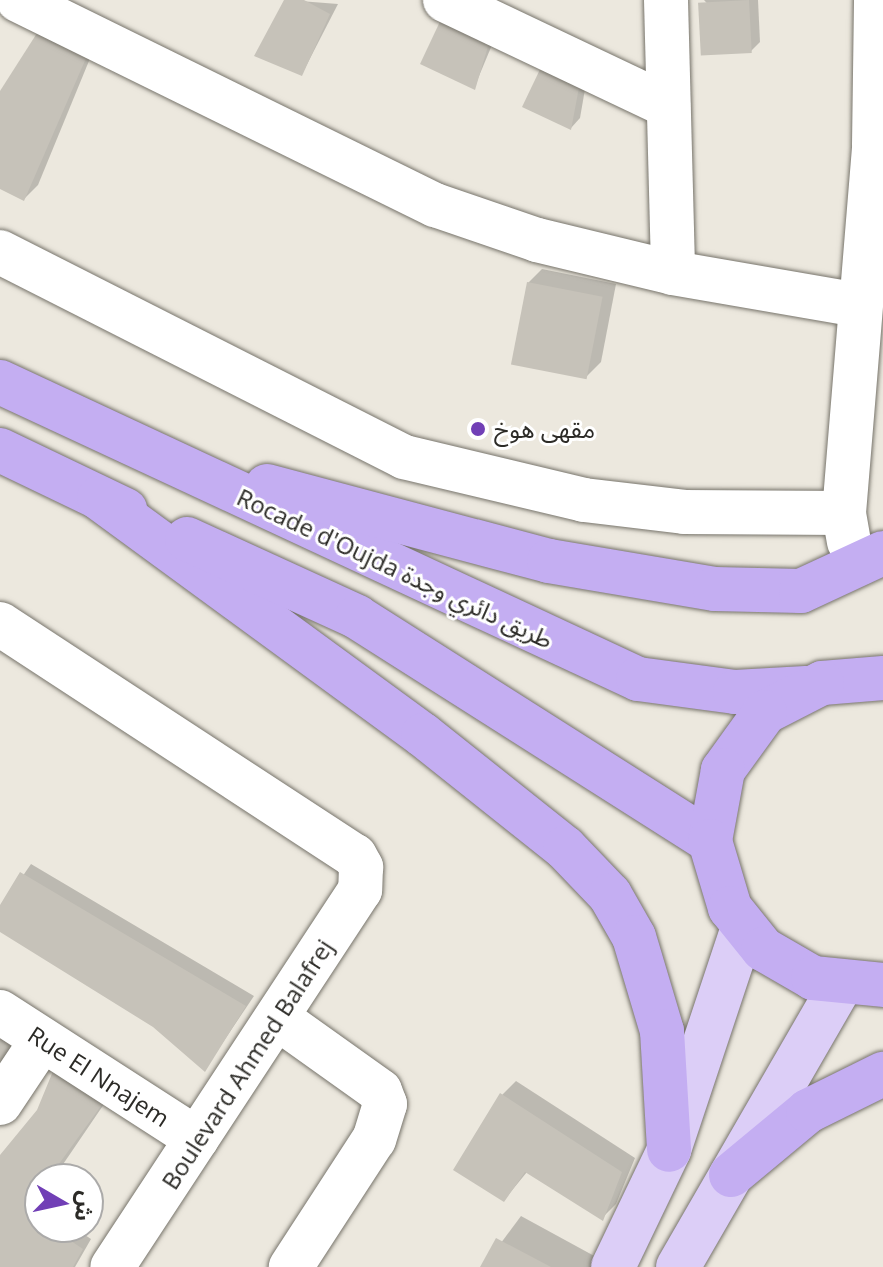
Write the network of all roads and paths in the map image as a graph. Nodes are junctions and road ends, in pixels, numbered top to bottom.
1 (18, 0) edge
2 (445, 0) edge
3 (666, 0) edge
4 (876, 0) edge
5 (668, 106) junction
6 (0, 252) edge
7 (673, 273) junction
8 (858, 305) junction
9 (0, 382) edge
10 (138, 449) junction
11 (0, 450) edge
12 (99, 498) junction
13 (844, 513) junction
14 (868, 563) edge
15 (0, 624) edge
16 (879, 669) edge
17 (806, 688) junction
18 (710, 841) junction
19 (743, 928) junction
20 (862, 985) edge
21 (0, 1012) edge
22 (279, 1019) junction
23 (42, 1040) junction
24 (883, 1074) edge
25 (0, 1103) edge
26 (197, 1139) junction
27 (669, 1150) junction
28 (731, 1175) junction
29 (112, 1267) edge
30 (291, 1267) edge
31 (613, 1267) edge
32 (678, 1267) edge

1 - 7 street
2 - 5 street
3 - 5 street
4 - 8 street
5 - 7 street
6 - 13 street
7 - 8 street
8 - 13 street
9 - 10 highway, Rocade d'Oujda طريق دائري وجدة
10 - 14 highway
10 - 17 highway, Rocade d'Oujda طريق دائري وجدة
11 - 12 highway
12 - 18 highway
12 - 27 highway
13 - 14 street
15 - 22 street, Boulevard Ahmed Balafrej
16 - 17 highway
17 - 18 highway
18 - 19 highway
19 - 20 highway
19 - 27 main road
20 - 28 main road
21 - 23 street, Rue El Nnajem
22 - 26 street, Boulevard Ahmed Balafrej
22 - 30 street
23 - 25 street
23 - 26 street, Rue El Nnajem
24 - 28 highway
26 - 29 street, Boulevard Ahmed Balafrej
27 - 31 main road
28 - 32 main road

